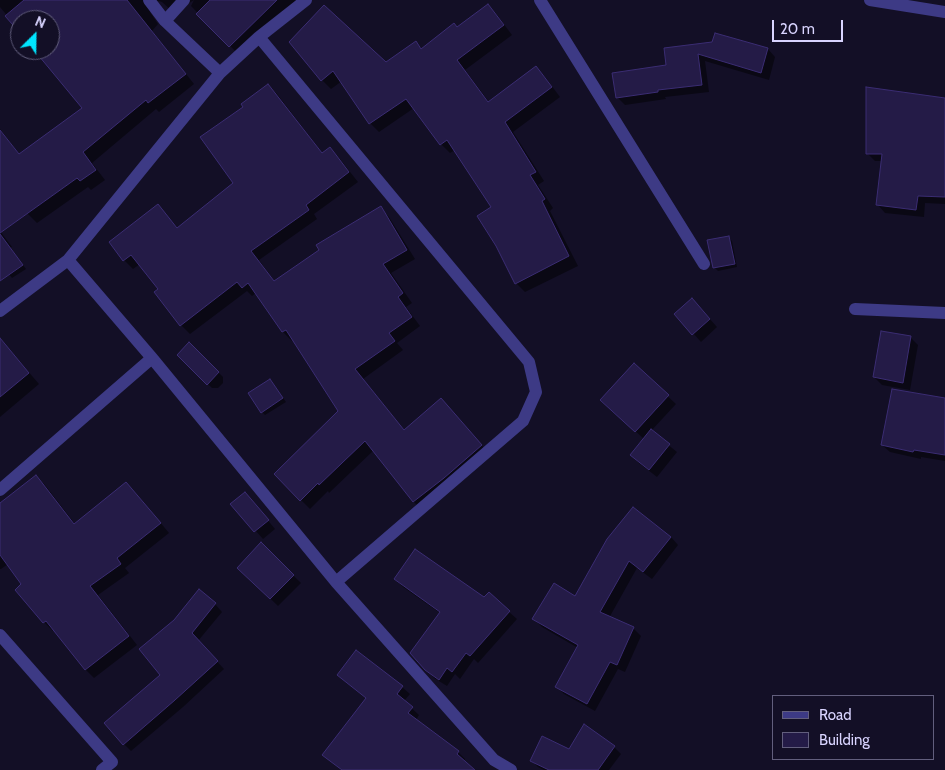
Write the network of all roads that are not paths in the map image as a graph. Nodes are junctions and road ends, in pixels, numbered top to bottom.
1 (149, 0) edge
2 (184, 0) edge
3 (306, 0) edge
4 (540, 0) edge
5 (870, 0) edge
6 (945, 12) edge
7 (165, 21) junction
8 (260, 37) junction
9 (220, 73) junction
10 (68, 260) junction
11 (704, 264) dead end
12 (855, 309) dead end
13 (0, 311) edge
14 (945, 313) edge
15 (152, 358) junction
16 (0, 490) edge
17 (336, 582) junction
18 (0, 635) edge
19 (102, 770) edge
20 (511, 770) edge

1 - 7 street
2 - 7 street
3 - 8 street
4 - 11 street
5 - 6 street
7 - 9 street
8 - 9 street
8 - 17 street
9 - 10 street
10 - 13 street
10 - 15 street
12 - 14 street
15 - 16 street
15 - 17 street
17 - 20 street
18 - 19 street

